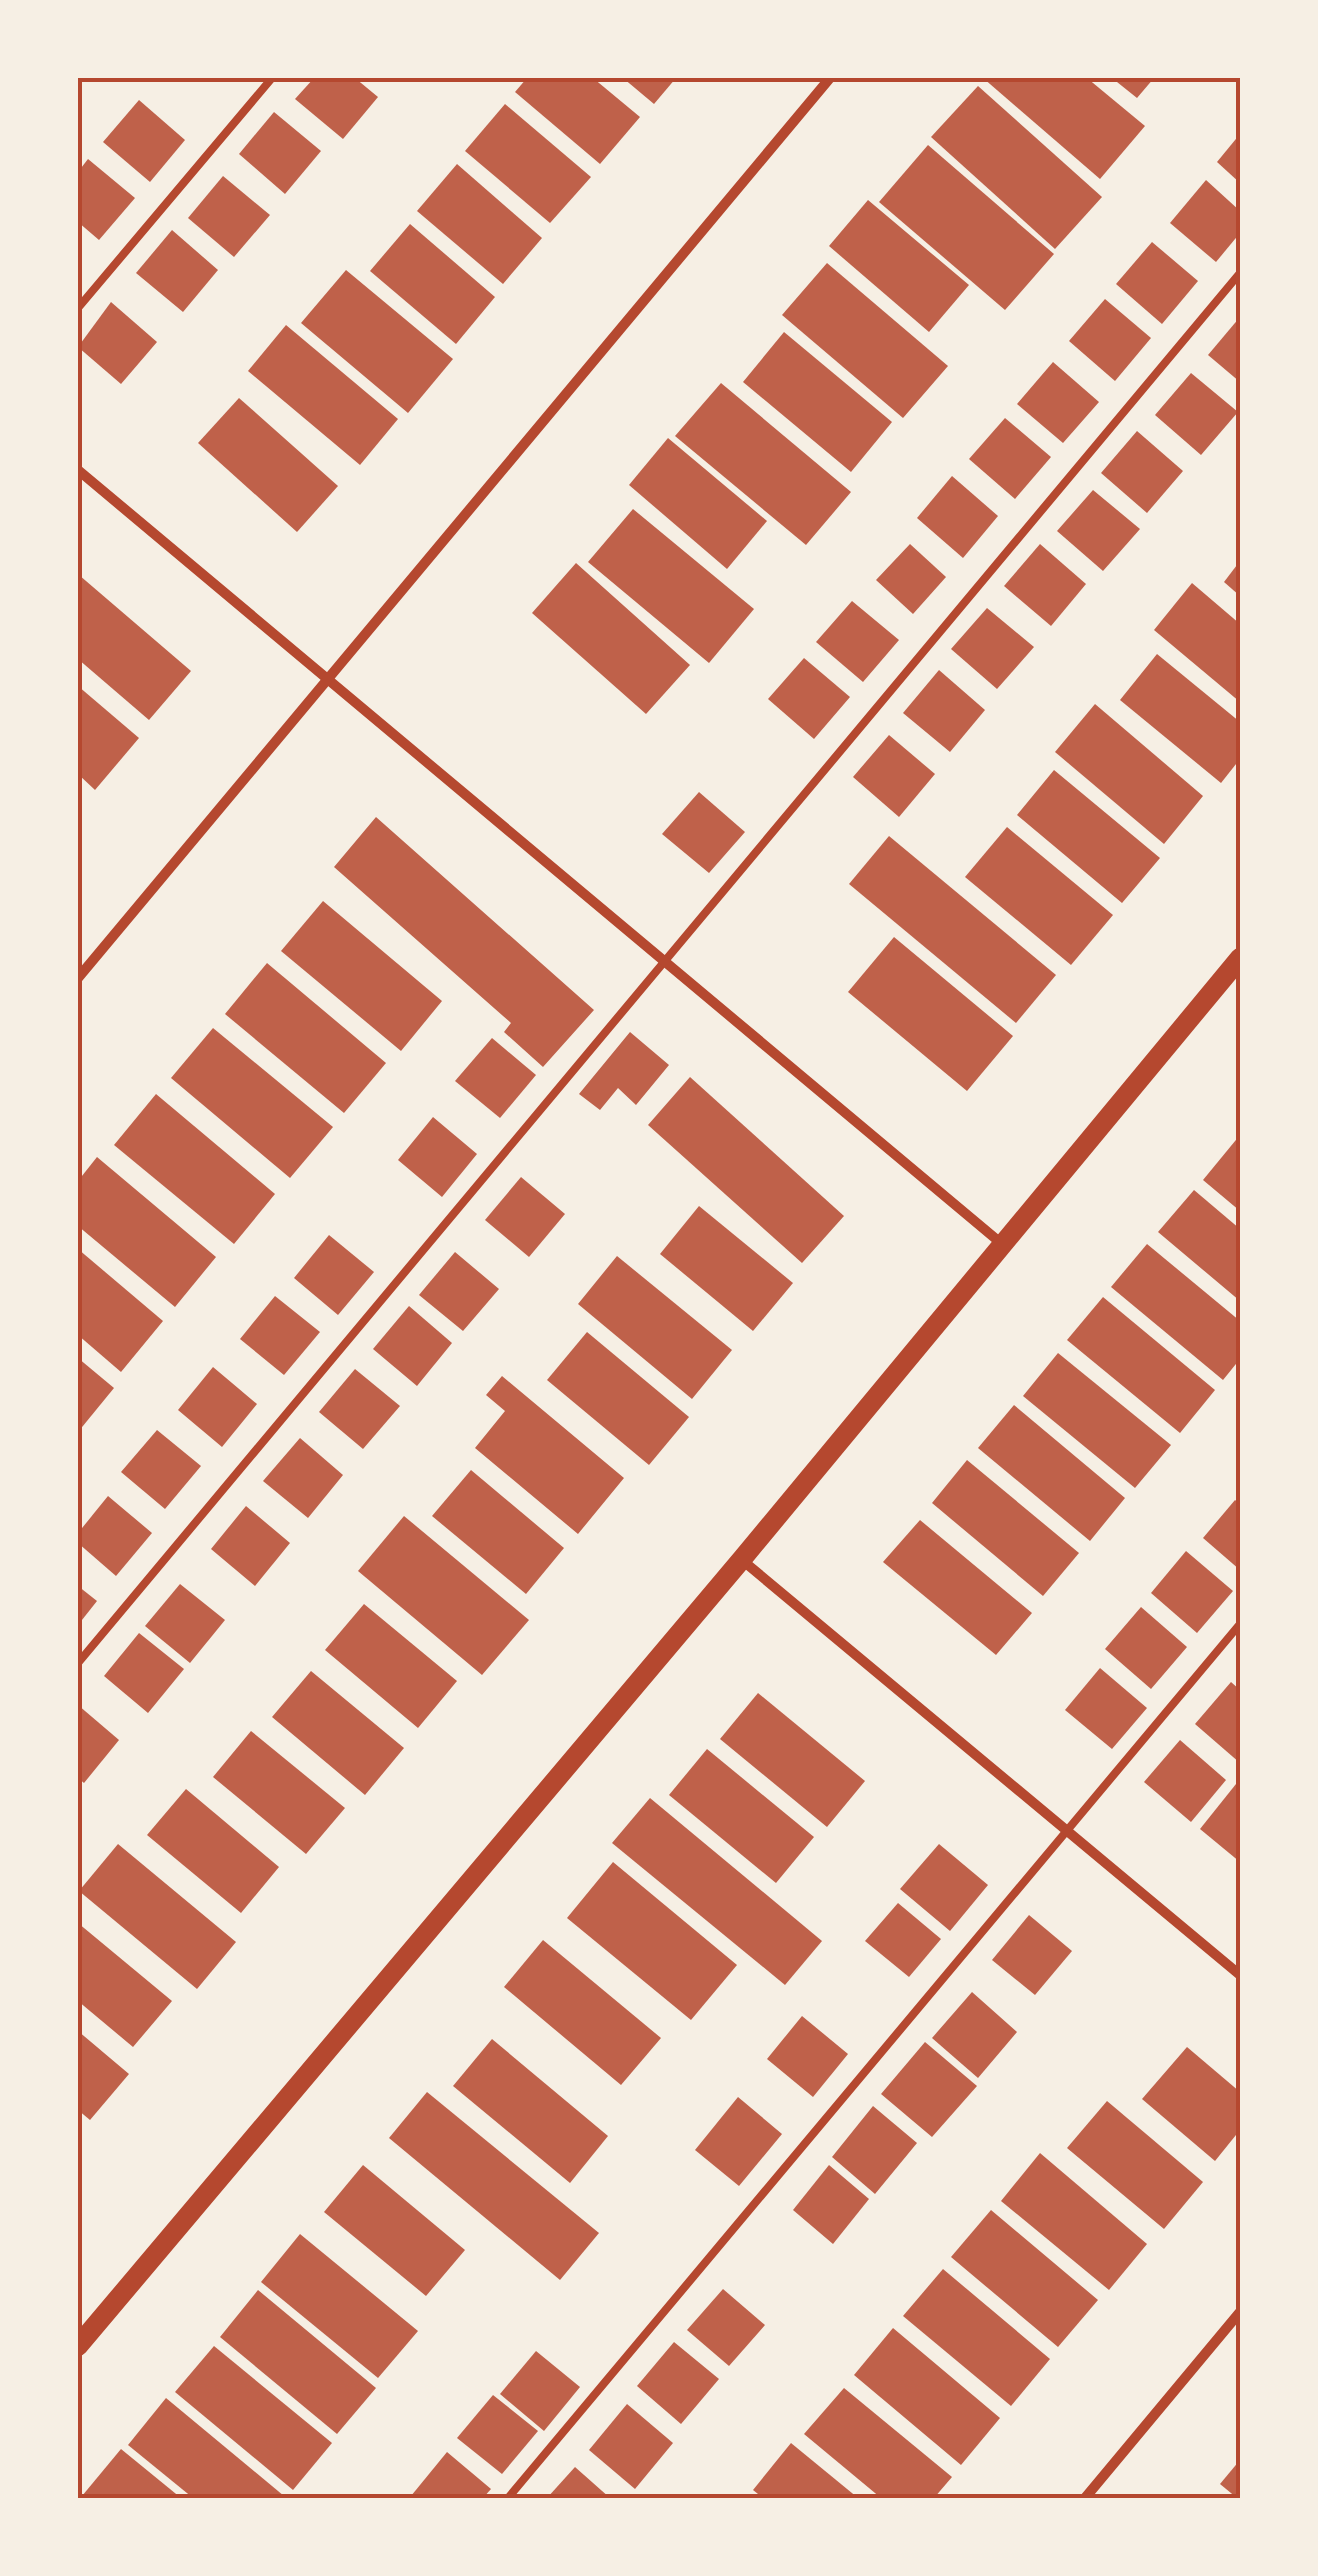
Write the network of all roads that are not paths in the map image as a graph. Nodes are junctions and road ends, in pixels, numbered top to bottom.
1 (272, 78) edge
2 (830, 78) edge
3 (1240, 272) edge
4 (78, 308) edge
5 (78, 470) edge
6 (327, 679) junction
7 (1240, 958) edge
8 (662, 960) junction
9 (78, 978) edge
10 (1002, 1244) junction
11 (742, 1560) junction
12 (1240, 1624) edge
13 (78, 1663) edge
14 (1068, 1830) junction
15 (1240, 1975) edge
16 (1240, 2312) edge
17 (78, 2346) edge
18 (508, 2498) edge
19 (1086, 2498) edge

1 - 4 lane
2 - 6 street
3 - 8 lane
5 - 6 street
6 - 8 street
6 - 9 street
7 - 10 main road
8 - 10 street
8 - 13 lane
10 - 11 main road
11 - 14 street
11 - 17 main road
12 - 14 lane
14 - 15 street
14 - 18 lane
16 - 19 street

